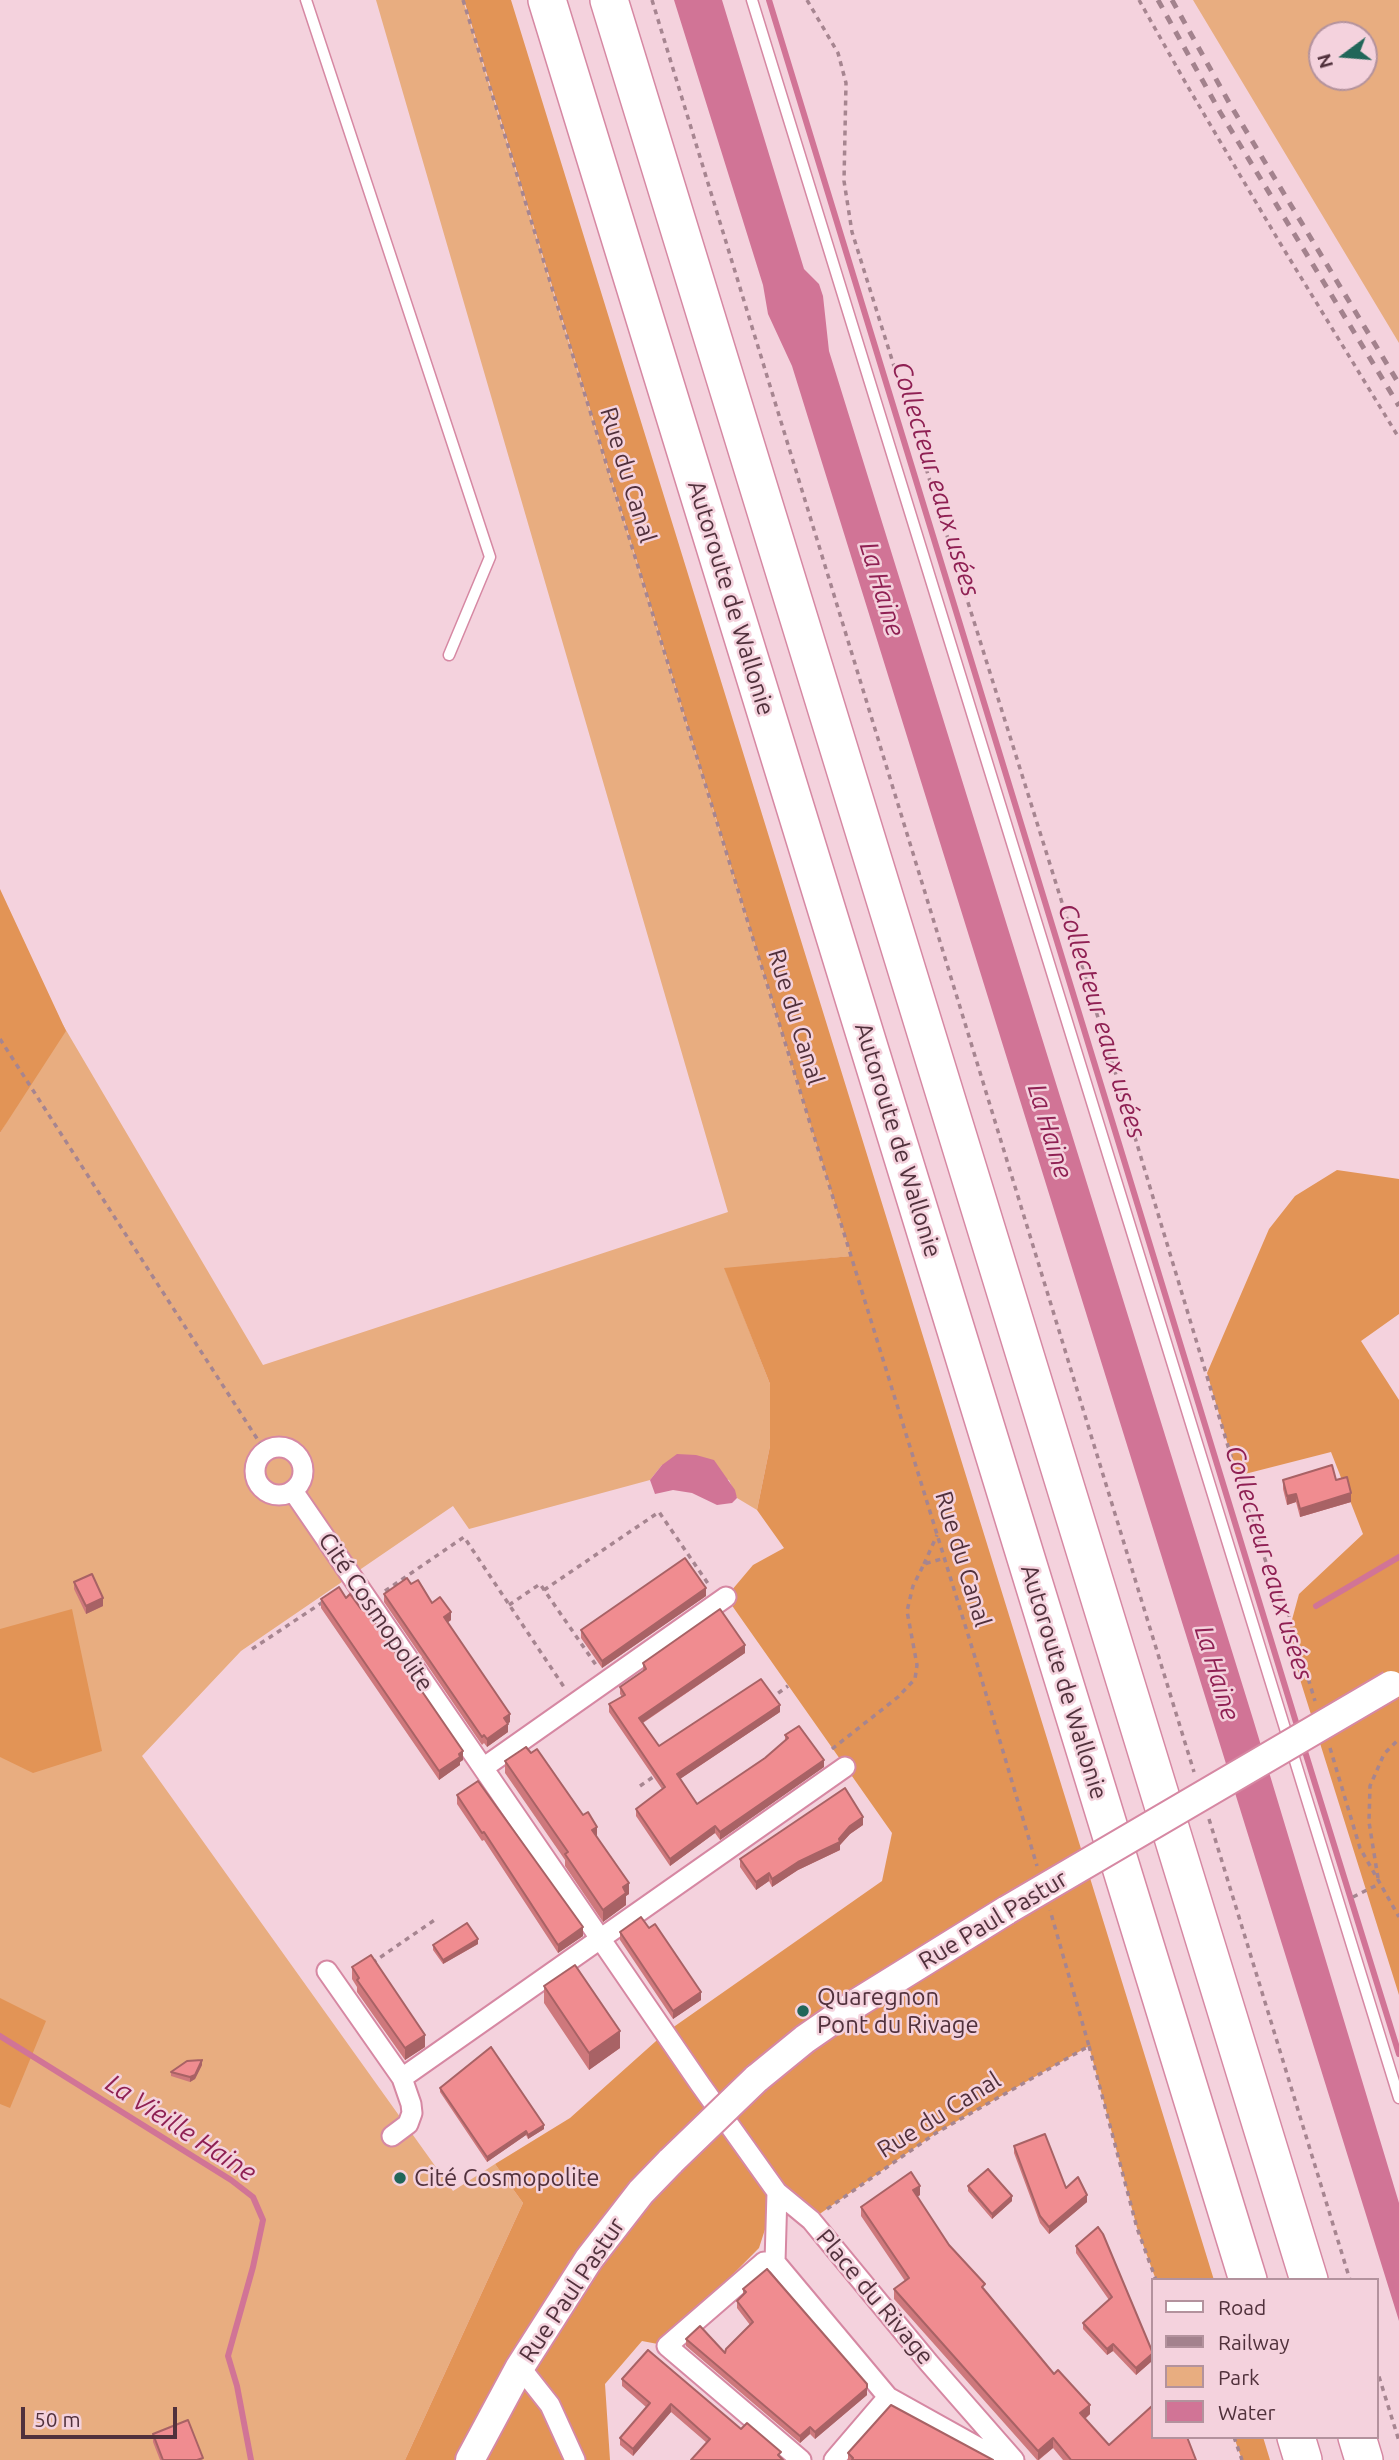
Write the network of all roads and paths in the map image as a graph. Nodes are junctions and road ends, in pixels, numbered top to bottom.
1 (306, 0) edge
2 (463, 0) edge
3 (547, 0) edge
4 (609, 0) edge
5 (652, 0) edge
6 (752, 0) edge
7 (807, 0) edge
8 (1139, 0) edge
9 (1399, 438) edge
10 (449, 655) dead end
11 (0, 1039) edge
12 (265, 1451) junction
13 (292, 1491) junction
14 (937, 1535) junction
15 (945, 1558) junction
16 (924, 1564) junction
17 (354, 1581) junction
18 (544, 1590) junction
19 (723, 1599) joint
20 (369, 1602) junction
21 (509, 1606) junction
22 (251, 1649) dead end
23 (607, 1681) junction
24 (1395, 1683) edge
25 (789, 1686) dead end
26 (1315, 1701) dead end
27 (766, 1702) edge
28 (575, 1703) junction
29 (1399, 1739) edge
30 (1327, 1741) dead end
31 (832, 1749) dead end
32 (845, 1767) dead end
33 (483, 1768) junction
34 (663, 1770) edge
35 (1194, 1773) dead end
36 (640, 1786) dead end
37 (1207, 1813) dead end
38 (1040, 1876) dead end
39 (1379, 1884) junction
40 (1047, 1902) dead end
41 (1339, 1903) junction
42 (1399, 1917) edge
43 (436, 1919) dead end
44 (600, 1939) junction
45 (332, 1979) joint
46 (1089, 2046) junction
47 (402, 2078) junction
48 (1399, 2098) edge
49 (393, 2136) dead end
50 (777, 2192) junction
51 (811, 2220) junction
52 (770, 2262) junction
53 (1155, 2278) edge
54 (1247, 2278) edge
55 (1308, 2278) edge
56 (1349, 2278) edge
57 (520, 2367) junction
58 (1378, 2374) edge
59 (888, 2397) junction
60 (1399, 2418) edge
61 (1392, 2420) junction
62 (1235, 2439) edge
63 (1297, 2439) edge
64 (1358, 2439) edge
65 (1399, 2441) edge
66 (470, 2460) edge
67 (575, 2460) edge
68 (801, 2460) edge
69 (834, 2460) edge
70 (1001, 2460) edge
71 (1014, 2460) edge
72 (1242, 2460) edge
73 (1303, 2460) edge
74 (1364, 2460) edge

1 - 10 lane
2 - 14 path, Rue du Canal
3 - 54 highway, Autoroute de Wallonie
4 - 55 highway
5 - 35 path
6 - 41 lane
7 - 26 path
8 - 9 path
11 - 12 path
12 - 13 street
12 - 13 street
13 - 17 street, Cité Cosmopolite
14 - 15 path, Rue du Canal
14 - 16 path
15 - 16 path
15 - 38 path, Rue du Canal
16 - 31 path
17 - 20 street, Cité Cosmopolite
17 - 22 path
18 - 19 path
18 - 21 path
18 - 23 path
19 - 23 street
20 - 21 path
20 - 33 street, Cité Cosmopolite
21 - 28 path
23 - 28 street
24 - 57 main road, Rue Paul Pastur, bridge
25 - 27 path
28 - 33 street
29 - 39 path
30 - 39 path
32 - 44 street
33 - 44 street, Cité Cosmopolite
34 - 36 path
37 - 56 path
39 - 41 path
39 - 42 path
40 - 46 path
41 - 48 lane
43 - 45 path
44 - 47 street
44 - 50 street, Cité Cosmopolite
45 - 47 street
46 - 51 path, Rue du Canal
46 - 53 path
47 - 49 street
50 - 51 street, Place du Rivage
50 - 52 street, Place du Rivage
51 - 71 street, Place du Rivage
52 - 59 street
52 - 68 street
57 - 66 main road, Rue Paul Pastur
57 - 67 street
58 - 61 path
59 - 69 street
59 - 70 street
60 - 61 path
61 - 65 path
62 - 72 path
63 - 73 highway
64 - 74 highway

